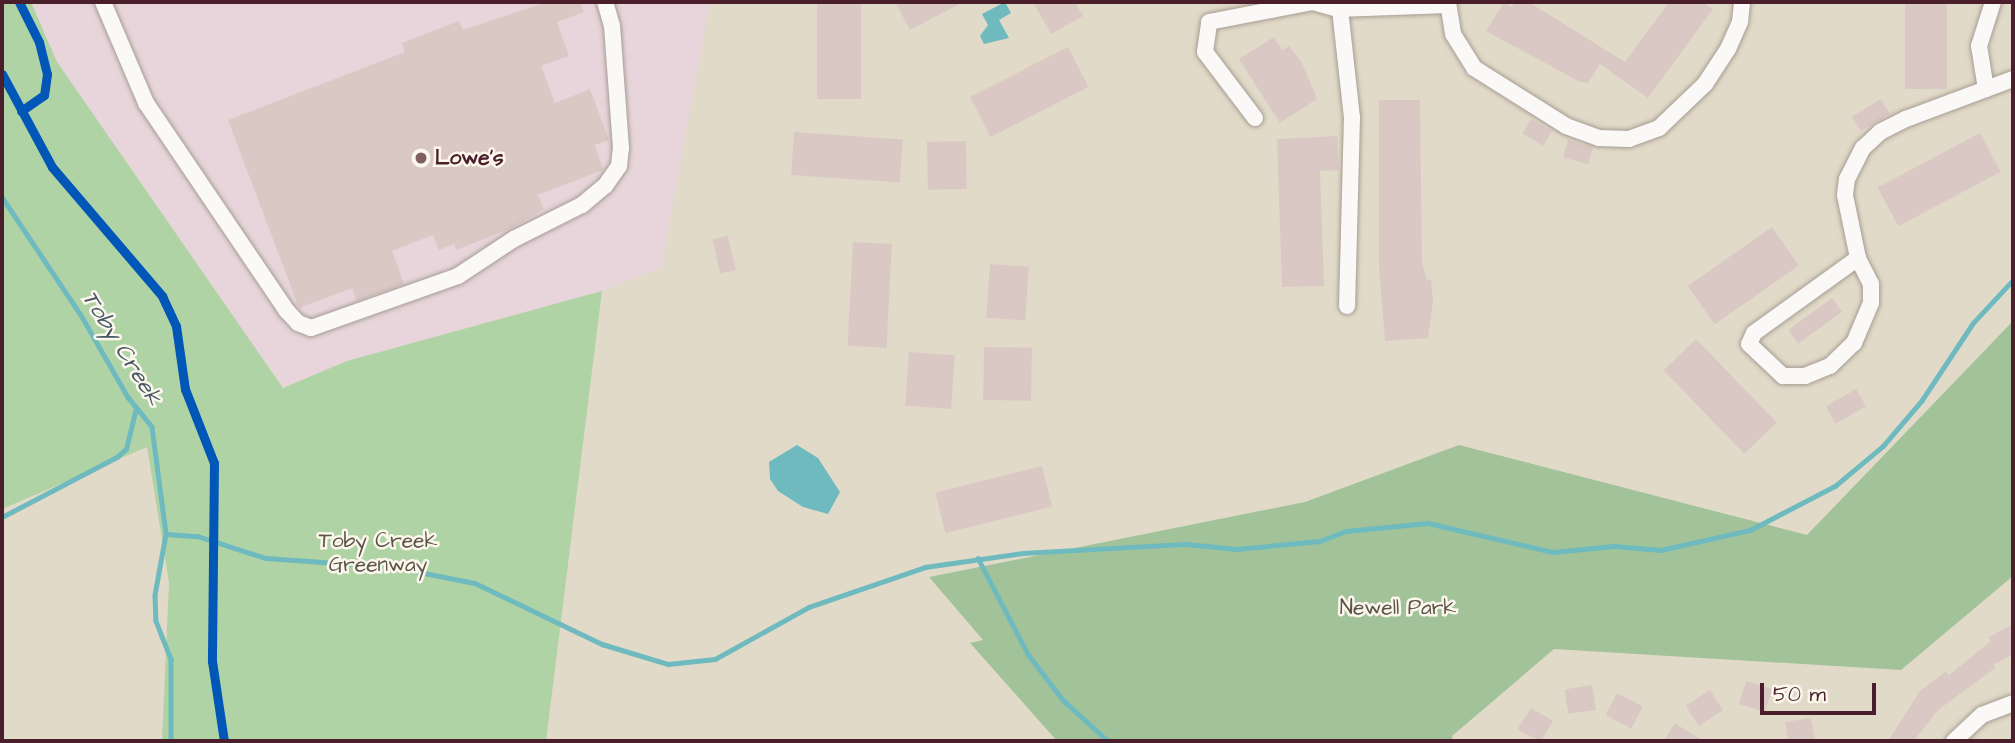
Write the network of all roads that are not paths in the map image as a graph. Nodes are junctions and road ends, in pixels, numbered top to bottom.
1 (103, 2) edge
2 (605, 2) edge
3 (1742, 2) edge
4 (1993, 2) edge
5 (1448, 3) edge
6 (1340, 9) junction
7 (2013, 79) edge
8 (1986, 89) junction
9 (1255, 118) dead end
10 (1858, 258) junction
11 (1347, 306) dead end
12 (2013, 703) edge
13 (1954, 741) edge

1 - 2 street
3 - 5 street
4 - 8 street
5 - 6 street
6 - 9 street
6 - 11 street
7 - 8 street
8 - 10 street
10 - 10 street
12 - 13 street

